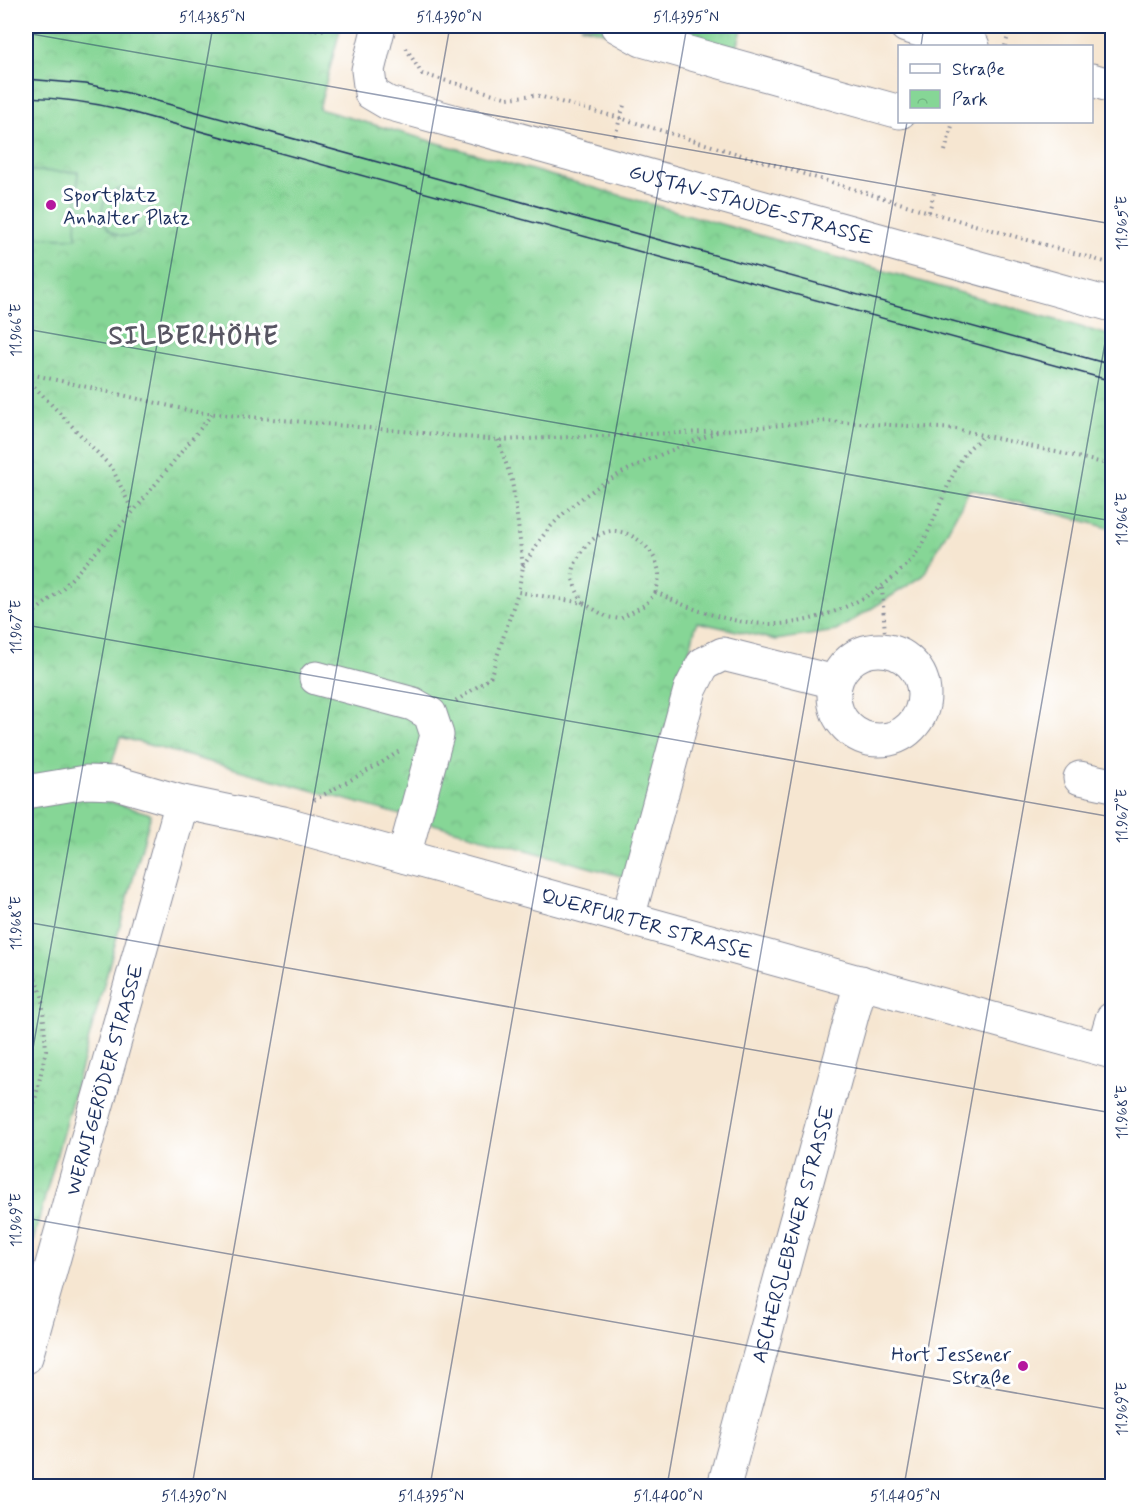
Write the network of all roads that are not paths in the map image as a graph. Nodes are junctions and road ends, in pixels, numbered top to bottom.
1 (617, 26) edge
2 (906, 26) edge
3 (390, 32) edge
4 (963, 45) edge
5 (1093, 80) edge
6 (1113, 86) edge
7 (898, 111) edge
8 (1113, 305) edge
9 (316, 678) dead end
10 (835, 682) junction
11 (1080, 778) dead end
12 (1113, 785) edge
13 (26, 792) edge
14 (182, 802) junction
15 (404, 856) junction
16 (628, 918) junction
17 (861, 982) junction
18 (1110, 1040) edge
19 (26, 1357) edge
20 (724, 1486) edge

1 - 7 street
2 - 4 street
3 - 8 street, GUSTAV-STAUDE-STRASSE
5 - 6 street
9 - 15 street
10 - 10 street
10 - 16 street
11 - 12 street
13 - 14 street, QUERFURTER STRASSE
14 - 15 street, QUERFURTER STRASSE
14 - 19 street, WERNIGERÖDER STRASSE
15 - 16 street, QUERFURTER STRASSE
16 - 17 street, QUERFURTER STRASSE
17 - 18 street, QUERFURTER STRASSE
17 - 20 street, ASCHERSLEBENER STRASSE

